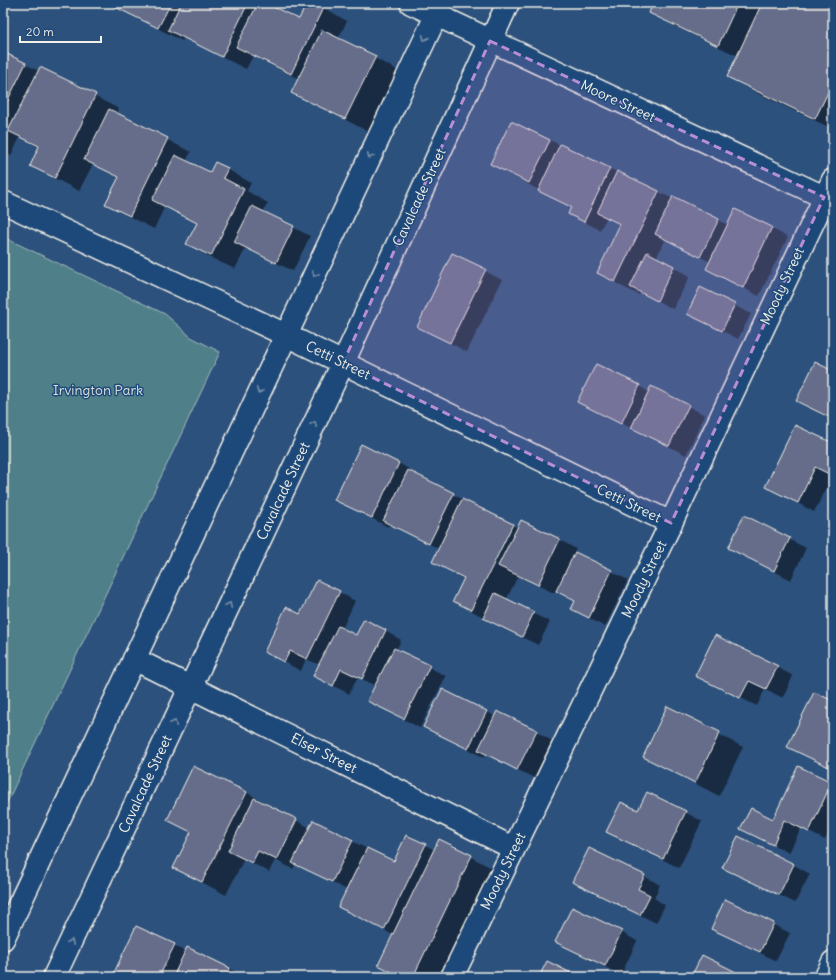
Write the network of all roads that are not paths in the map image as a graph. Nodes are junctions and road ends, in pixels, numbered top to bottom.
1 (412, 3) edge
2 (508, 3) edge
3 (439, 9) edge
4 (490, 41) junction
5 (828, 188) edge
6 (3, 202) edge
7 (286, 335) junction
8 (343, 363) junction
9 (671, 523) junction
10 (134, 659) junction
11 (190, 687) junction
12 (513, 848) junction
13 (3, 938) edge
14 (833, 962) edge
15 (54, 977) edge
16 (452, 977) edge
17 (826, 977) edge

1 - 3 street, Moore Street
2 - 4 street, Cavalcade Street
3 - 4 street, Moore Street
3 -> 7 street
4 - 5 street, Moore Street
4 - 8 street, Cavalcade Street
5 - 9 street, Moody Street
6 - 7 street, Cetti Street
7 - 8 street, Cetti Street
7 -> 10 street
8 - 9 street, Cetti Street
11 -> 8 street, Cavalcade Street
9 - 12 street, Moody Street
10 - 11 street, Elser Street
10 - 13 street
11 - 12 street, Elser Street
15 -> 11 street, Cavalcade Street
12 - 16 street, Moody Street
14 - 17 street

